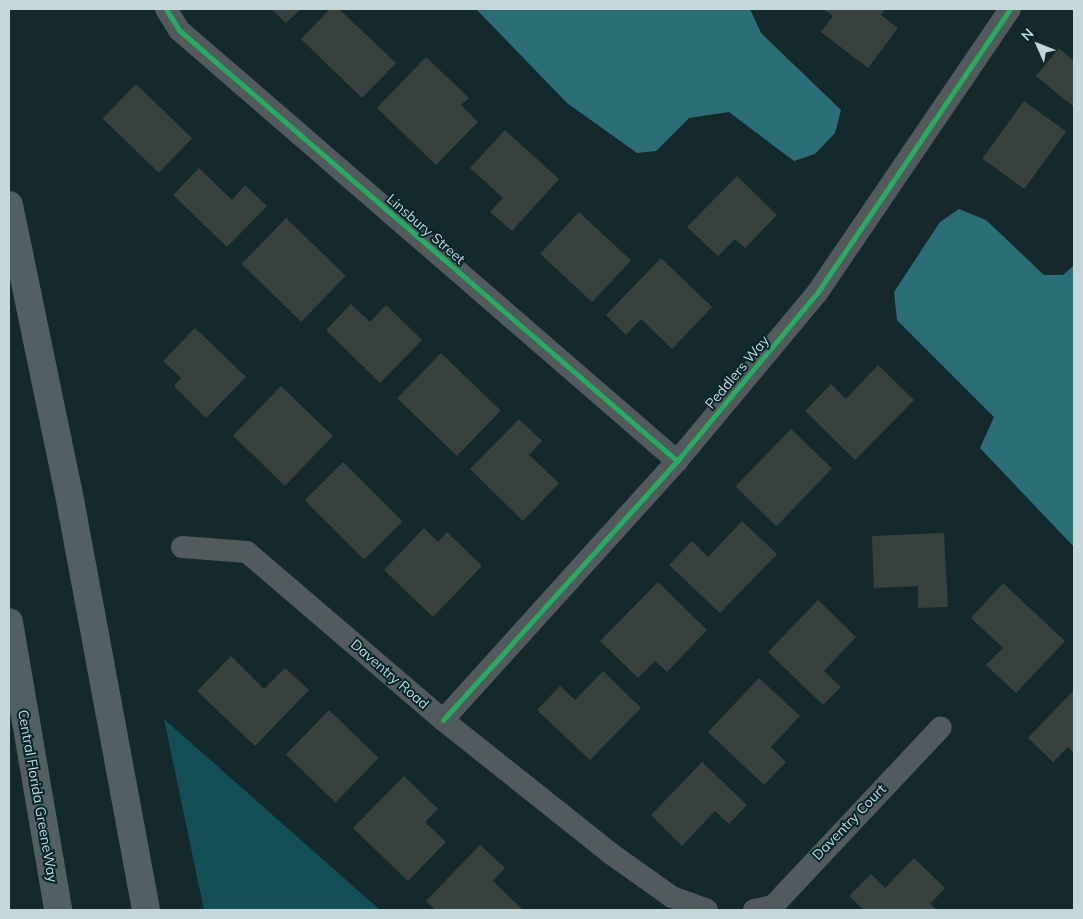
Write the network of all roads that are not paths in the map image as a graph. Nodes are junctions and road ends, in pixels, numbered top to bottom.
1 (166, 9) edge
2 (1010, 9) edge
3 (9, 205) edge
4 (677, 461) junction
5 (182, 548) dead end
6 (9, 622) edge
7 (443, 720) junction
8 (941, 727) dead end
9 (58, 910) edge
10 (146, 910) edge
11 (707, 910) edge
12 (754, 910) edge

1 - 4 street, Linsbury Street
2 - 4 street, Peddlers Way
3 - 10 highway
4 - 7 street, Peddlers Way
5 - 7 street, Daventry Road
6 - 9 highway, Central Florida GreeneWay
7 - 11 street, Daventry Road
8 - 12 street, Daventry Court

